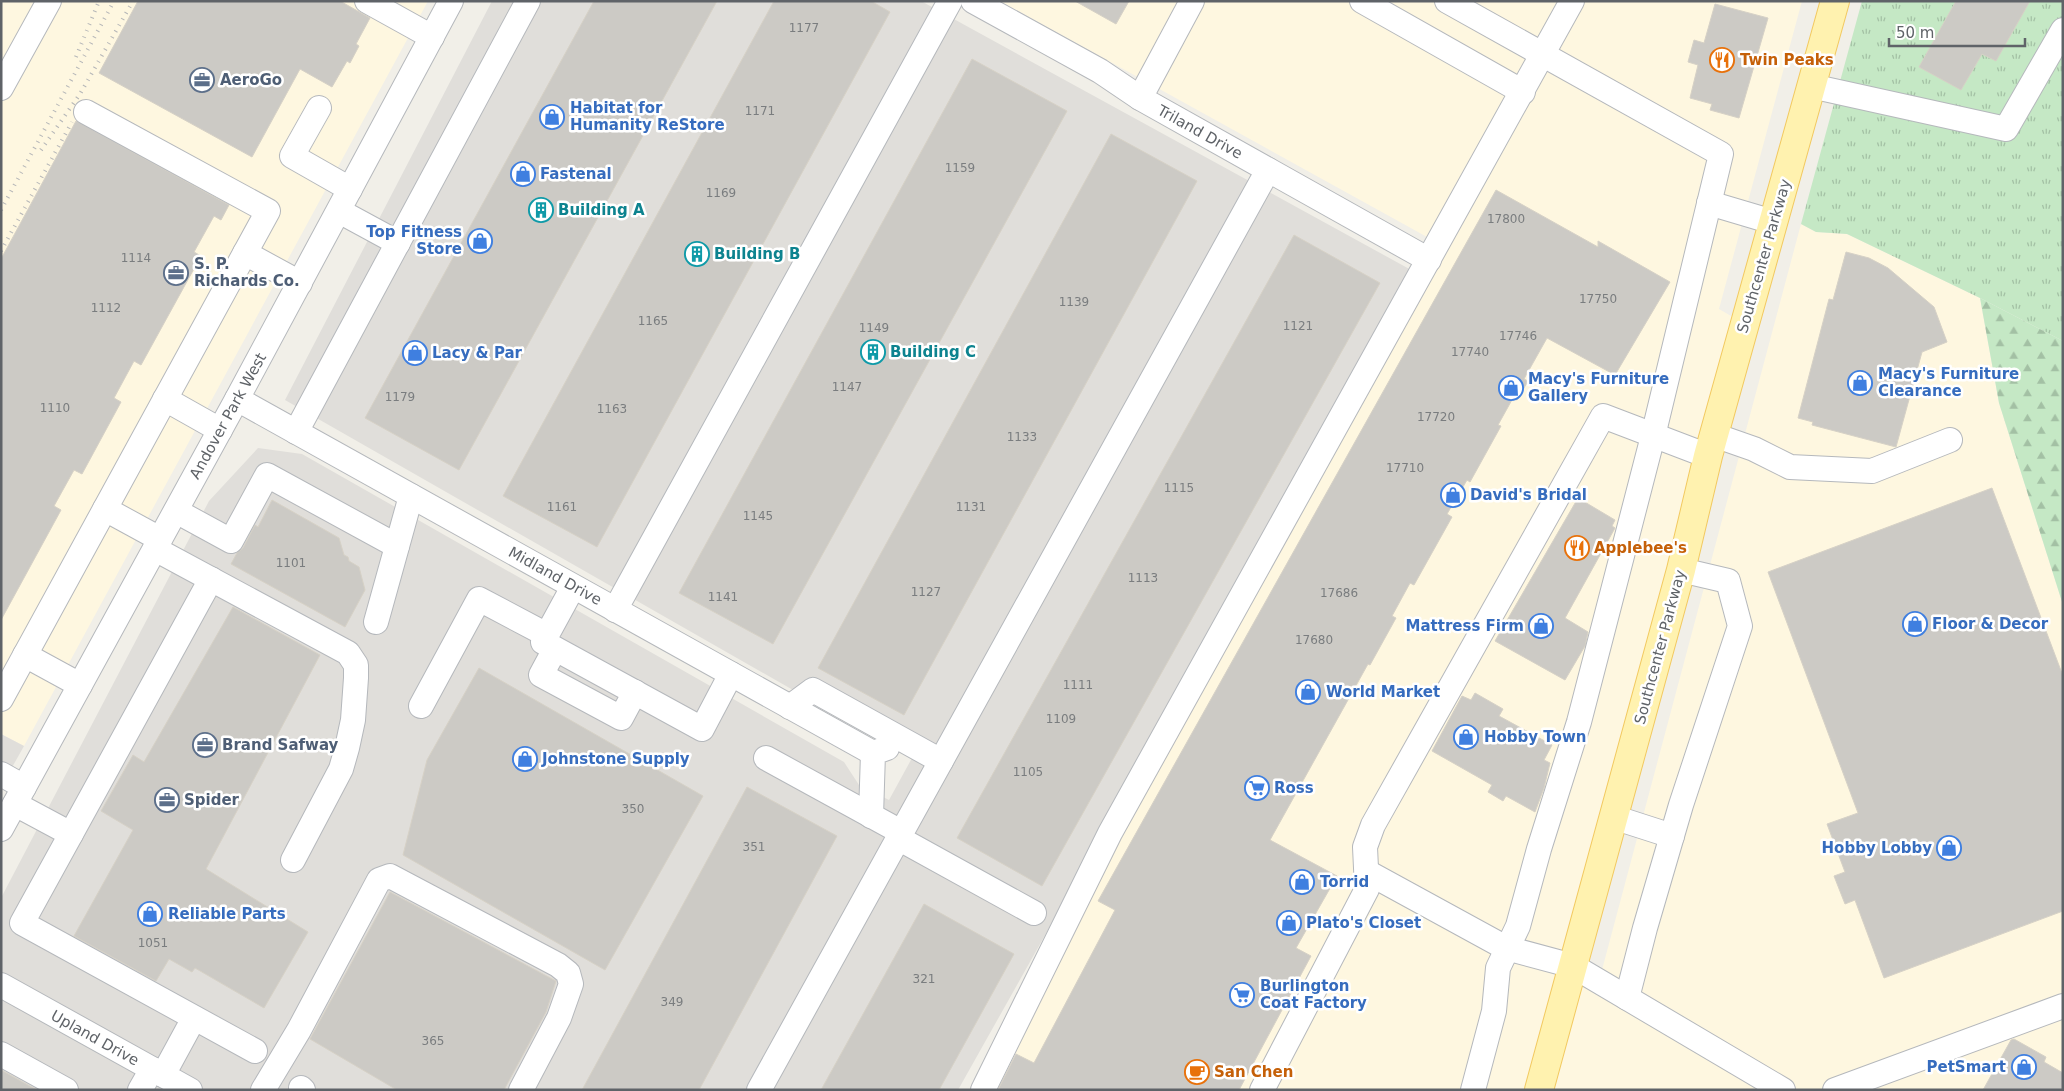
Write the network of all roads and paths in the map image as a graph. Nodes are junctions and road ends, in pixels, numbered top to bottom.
1 (49, 1) edge
2 (367, 1) edge
3 (451, 1) edge
4 (528, 1) edge
5 (950, 1) edge
6 (973, 1) edge
7 (1192, 1) edge
8 (1362, 1) edge
9 (1447, 1) edge
10 (1572, 1) edge
11 (1835, 1) edge
12 (2063, 30) edge
13 (432, 37) junction
14 (1544, 55) junction
15 (1811, 86) junction
16 (1, 88) edge
17 (1523, 92) junction
18 (1140, 98) junction
19 (319, 108) dead end
20 (86, 112) dead end
21 (1268, 170) junction
22 (350, 189) junction
23 (1709, 203) junction
24 (339, 211) junction
25 (1774, 222) junction
26 (398, 243) junction
27 (245, 253) junction
28 (1429, 260) junction
29 (300, 283) junction
30 (165, 399) junction
31 (237, 399) junction
32 (220, 430) junction
33 (296, 432) junction
34 (1653, 436) junction
35 (1950, 440) dead end
36 (1711, 446) junction
37 (411, 496) junction
38 (105, 509) junction
39 (176, 511) junction
40 (158, 544) junction
41 (397, 546) junction
42 (1681, 570) junction
43 (211, 579) junction
44 (573, 586) junction
45 (615, 610) junction
46 (376, 622) dead end
47 (551, 642) junction
48 (25, 655) junction
49 (731, 674) junction
50 (80, 685) junction
51 (1, 699) edge
52 (421, 706) dead end
53 (790, 707) junction
54 (906, 742) junction
55 (873, 753) junction
56 (766, 758) dead end
57 (941, 761) junction
58 (1, 774) edge
59 (20, 795) junction
60 (872, 816) junction
61 (1613, 817) junction
62 (1, 829) edge
63 (71, 834) junction
64 (900, 835) junction
65 (1672, 836) junction
66 (293, 860) dead end
67 (1367, 872) junction
68 (1034, 914) dead end
69 (1506, 948) junction
70 (1573, 966) junction
71 (1, 985) edge
72 (1627, 998) junction
73 (2063, 1006) edge
74 (194, 1018) junction
75 (255, 1051) dead end
76 (1, 1054) edge
77 (157, 1072) junction
78 (66, 1090) edge
79 (140, 1090) edge
80 (190, 1090) edge
81 (263, 1090) edge
82 (521, 1090) edge
83 (759, 1090) edge
84 (983, 1090) edge
85 (1262, 1090) edge
86 (1473, 1090) edge
87 (1540, 1090) edge
88 (1783, 1090) edge
89 (1835, 1090) edge

1 - 16 street
2 - 13 street
3 - 13 street, Andover Park West
4 - 26 street
5 - 45 street
6 - 18 street, Triland Drive
7 - 18 street
8 - 17 street
9 - 14 street
10 - 14 street
11 - 15 main road, Southcenter Parkway
12 - 15 street
13 - 22 street, Andover Park West
14 - 17 street
14 - 23 street
15 - 25 main road, Southcenter Parkway
17 - 28 street
18 - 21 street, Triland Drive
19 - 22 street
20 - 27 street
21 - 28 street, Triland Drive
21 - 57 street
22 - 24 street, Andover Park West
23 - 25 street
23 - 34 street
24 - 26 street
24 - 29 street, Andover Park West
25 - 36 main road, Southcenter Parkway
26 - 33 street
27 - 29 street
27 - 30 street
28 - 84 street
29 - 31 street, Andover Park West
30 - 32 street
30 - 38 street
31 - 32 street, Andover Park West
31 - 33 street, Midland Drive
32 - 39 street, Andover Park West
33 - 37 street, Midland Drive
34 - 36 street
34 - 67 street
34 - 69 street
35 - 36 street
36 - 42 main road, Southcenter Parkway
37 - 41 street
37 - 44 street, Midland Drive
38 - 40 street
38 - 48 street
39 - 40 street, Andover Park West
39 - 41 street
40 - 43 street
40 - 50 street, Andover Park West
41 - 46 street
42 - 61 main road, Southcenter Parkway
42 - 65 street
43 - 63 street
43 - 66 street
44 - 45 street, Midland Drive
44 - 47 street
45 - 49 street, Midland Drive
47 - 49 street
47 - 52 street
48 - 50 street
48 - 51 street
49 - 53 street, Midland Drive
50 - 59 street, Andover Park West
53 - 54 street
53 - 55 street, Midland Drive
54 - 55 street
54 - 57 street
55 - 60 street
56 - 60 street
57 - 64 street
58 - 59 street
59 - 62 street, Andover Park West
59 - 63 street
60 - 64 street
61 - 65 street
61 - 70 main road, Southcenter Parkway
63 - 74 street
64 - 68 street
64 - 83 street
65 - 72 street
67 - 69 street
67 - 85 street
69 - 70 street
69 - 86 street
70 - 72 street
70 - 87 main road, Southcenter Parkway
71 - 77 street, Upland Drive
72 - 88 street
73 - 89 street
74 - 75 street
74 - 77 street
76 - 78 street
77 - 79 street
77 - 80 street, Upland Drive
81 - 82 street

